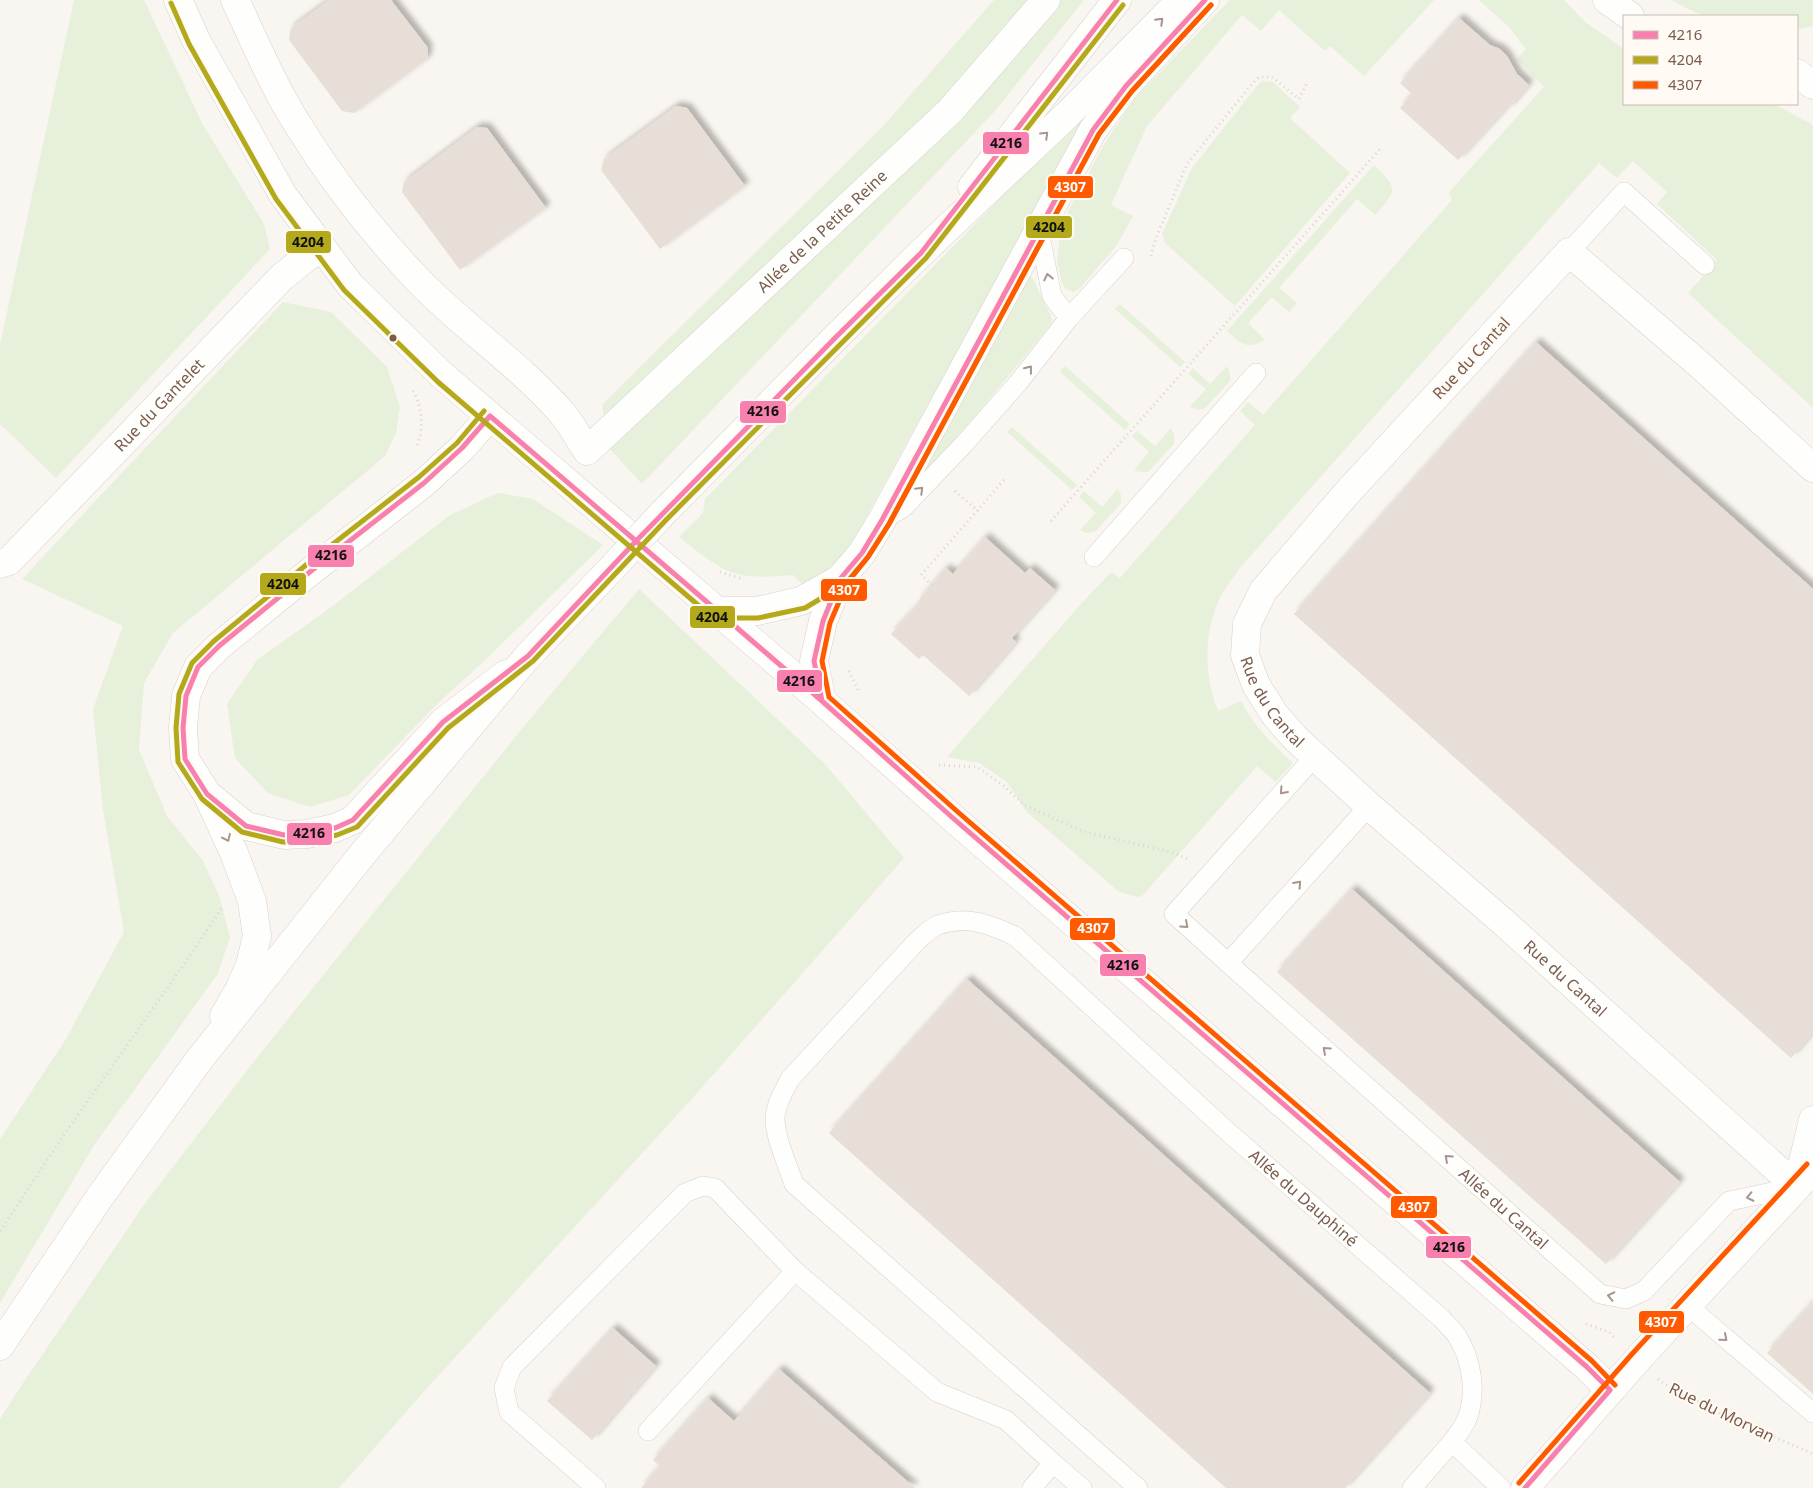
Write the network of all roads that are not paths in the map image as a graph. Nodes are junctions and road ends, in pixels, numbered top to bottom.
1 (178, 0) edge
2 (235, 0) edge
3 (1046, 0) edge
4 (1117, 0) edge
5 (1181, 0) edge
6 (1205, 0) edge
7 (1607, 0) edge
8 (1629, 15) edge
9 (1813, 60) edge
10 (1798, 63) edge
11 (1798, 74) edge
12 (1813, 85) edge
13 (1039, 231) junction
14 (321, 248) junction
15 (1569, 252) junction
16 (921, 253) junction
17 (1124, 258) dead end
18 (1705, 265) dead end
19 (1069, 318) junction
20 (1256, 373) dead end
21 (490, 416) junction
22 (1813, 468) edge
23 (882, 520) junction
24 (1094, 557) dead end
25 (0, 564) edge
26 (840, 579) junction
27 (717, 611) junction
28 (528, 656) junction
29 (822, 701) junction
30 (1316, 755) junction
31 (206, 794) junction
32 (1369, 806) junction
33 (1228, 963) junction
34 (199, 1060) junction
35 (1813, 1120) edge
36 (1805, 1178) edge
37 (795, 1271) junction
38 (1688, 1306) junction
39 (0, 1346) edge
40 (1610, 1390) junction
41 (1813, 1413) edge
42 (648, 1431) dead end
43 (1452, 1442) junction
44 (1053, 1463) junction
45 (596, 1488) edge
46 (1032, 1488) edge
47 (1082, 1488) edge
48 (1138, 1488) edge
49 (1412, 1488) edge
50 (1501, 1488) edge
51 (1525, 1488) edge

1 - 14 street
2 - 3 street, Allée de la Petite Reine
4 - 16 street
16 -> 5 street
6 - 13 street
7 - 8 street
9 - 10 street
11 - 12 street
19 -> 13 lane
13 - 23 street
14 - 21 street
14 - 25 street, Rue du Gantelet
15 - 18 lane
15 - 22 street
15 - 30 street, Rue du Cantal
16 - 28 street, bridge
17 - 19 lane
23 -> 19 lane
20 - 24 lane
21 - 27 street
21 - 31 street
23 - 26 street
26 - 27 street
26 - 29 street
27 - 29 street
28 - 31 street
28 - 34 street
29 - 40 street
30 - 32 street, Rue du Cantal
30 -> 33 lane, Allée du Cantal
31 -> 34 street
33 -> 32 lane
32 - 36 street, Rue du Cantal
36 -> 33 lane, Allée du Cantal
34 - 39 street
35 - 36 street
36 - 38 street
37 - 42 lane
37 - 44 lane
37 - 45 lane
38 - 40 street
38 -> 41 lane
40 - 51 street
43 - 48 lane, Allée du Dauphiné
43 - 49 lane, Allée du Dauphiné
43 - 50 lane
44 - 46 lane
44 - 47 lane

